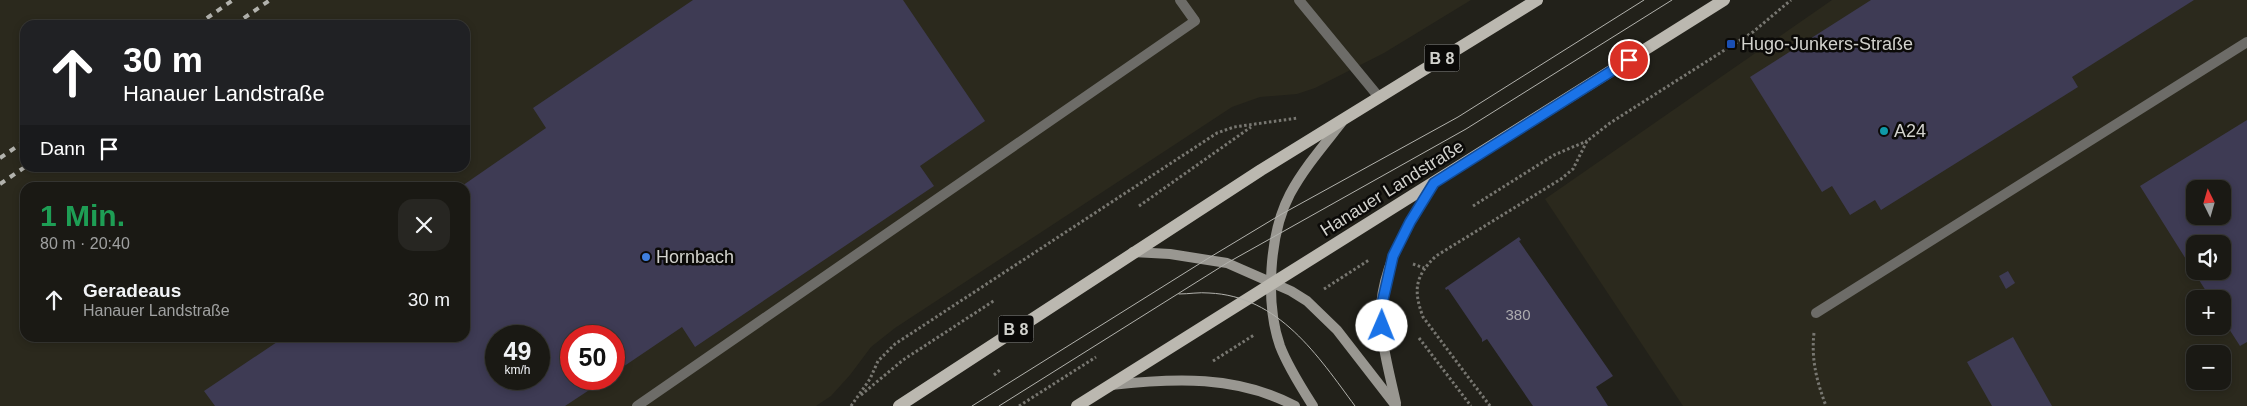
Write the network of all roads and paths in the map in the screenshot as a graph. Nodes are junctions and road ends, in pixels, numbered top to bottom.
1 (1180, 0) edge
2 (1300, 0) edge
3 (1538, 0) edge
4 (1724, 0) edge
5 (1792, 0) edge
6 (2247, 42) edge
7 (1378, 96) junction
8 (1306, 116) dead end
9 (1347, 116) junction
10 (1251, 126) junction
11 (1587, 141) junction
12 (1434, 183) junction
13 (1139, 206) dead end
14 (1473, 206) dead end
15 (1132, 252) junction
16 (1374, 256) dead end
17 (1272, 282) junction
18 (1322, 290) dead end
19 (995, 300) dead end
20 (1816, 313) joint
21 (1262, 330) dead end
22 (1419, 338) dead end
23 (1096, 357) dead end
24 (1206, 365) dead end
25 (1110, 385) junction
26 (858, 397) junction
27 (637, 406) edge
28 (851, 406) edge
29 (899, 406) edge
30 (1019, 406) edge
31 (1077, 406) edge
32 (1295, 406) edge
33 (1313, 406) edge
34 (1396, 406) edge
35 (1471, 406) edge
36 (1490, 406) edge
37 (1826, 406) edge

1 - 27 lane
2 - 7 lane
3 - 7 main road, B 8
4 - 12 main road, Hanauer Landstraße
5 - 11 path
6 - 20 lane
7 - 9 main road, B 8
8 - 10 path
9 - 15 main road, B 8
9 - 17 main road
10 - 13 path
10 - 26 path
11 - 14 path
11 - 36 path
12 - 17 main road, Hanauer Landstraße
12 - 34 main road
15 - 17 main road
15 - 29 main road, B 8
16 - 18 path
17 - 25 main road, Hanauer Landstraße
17 - 33 main road
17 - 34 main road
19 - 26 path
20 - 37 path
21 - 24 path
22 - 35 path
23 - 30 path
25 - 31 main road, Hanauer Landstraße
25 - 32 main road
26 - 28 path

